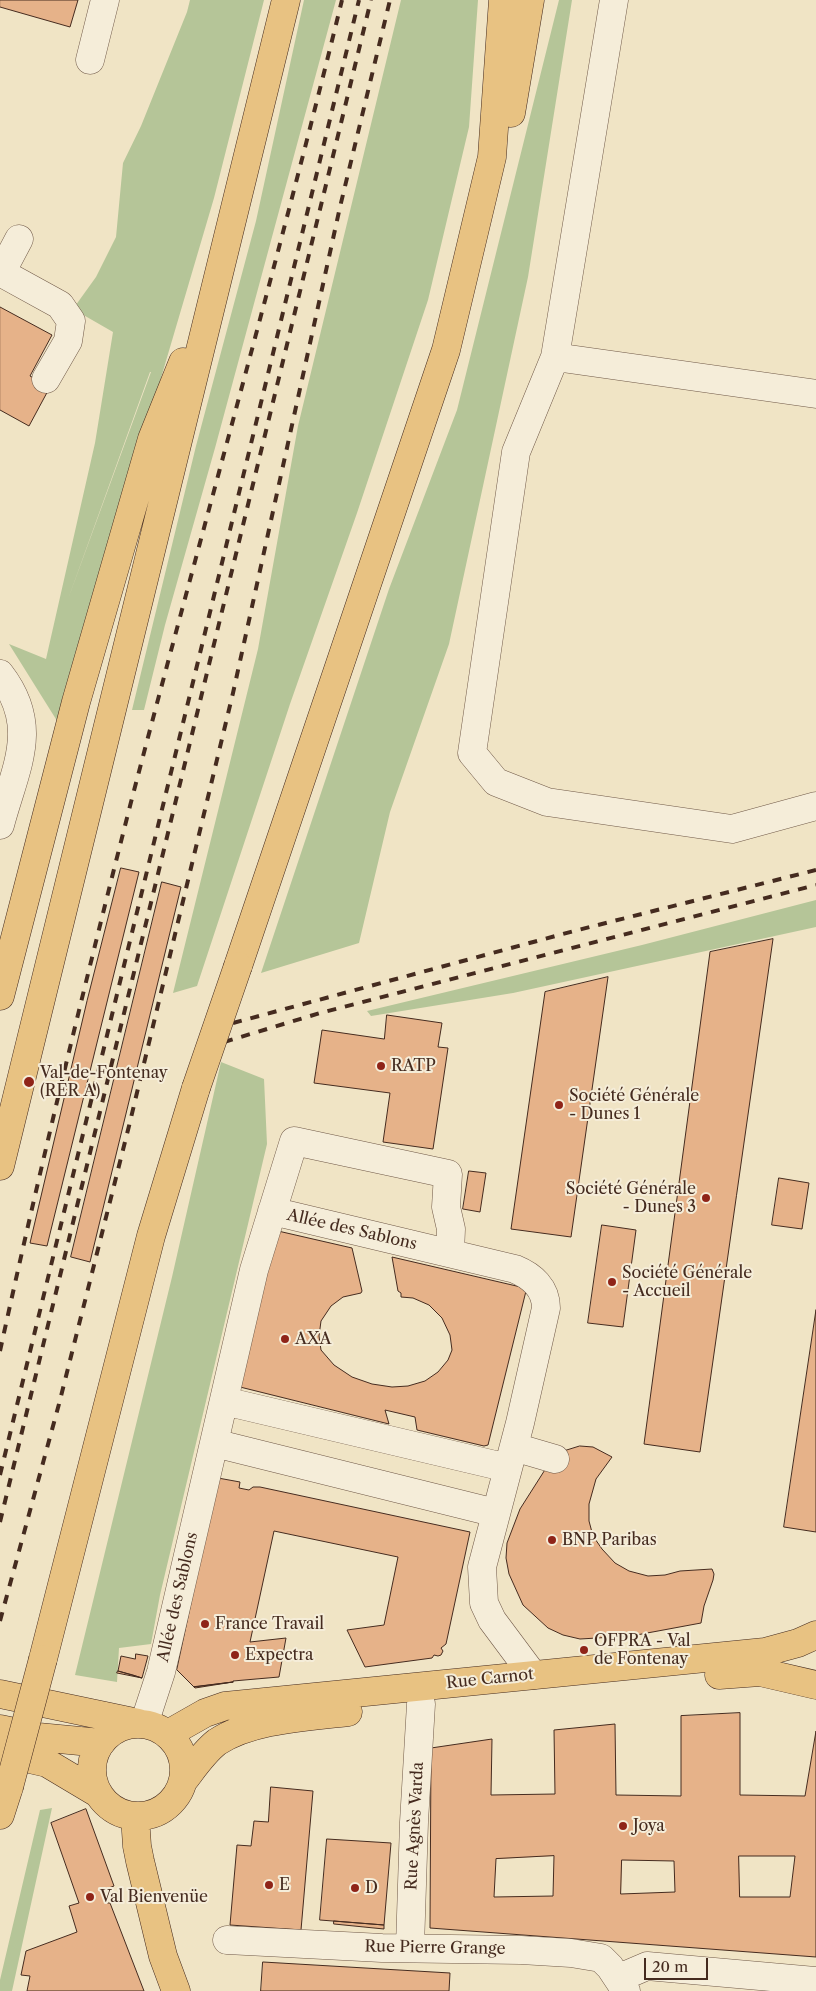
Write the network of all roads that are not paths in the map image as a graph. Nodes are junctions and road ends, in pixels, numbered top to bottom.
1 (105, 0) edge
2 (286, 0) edge
3 (503, 0) edge
4 (530, 0) edge
5 (614, 0) edge
6 (90, 60) dead end
7 (492, 157) junction
8 (19, 239) dead end
9 (223, 258) junction
10 (0, 273) edge
11 (555, 356) junction
12 (46, 379) dead end
13 (816, 394) edge
14 (0, 674) edge
15 (816, 806) edge
16 (0, 824) edge
17 (0, 996) edge
18 (0, 1166) edge
19 (272, 1211) junction
20 (450, 1252) junction
21 (224, 1401) junction
22 (214, 1443) junction
23 (511, 1457) junction
24 (555, 1459) dead end
25 (496, 1514) junction
26 (816, 1635) edge
27 (533, 1675) junction
28 (816, 1684) edge
29 (0, 1694) edge
30 (421, 1704) junction
31 (150, 1727) junction
32 (0, 1729) edge
33 (101, 1743) junction
34 (0, 1752) edge
35 (184, 1780) junction
36 (99, 1794) junction
37 (0, 1815) edge
38 (135, 1816) junction
39 (227, 1940) dead end
40 (410, 1947) junction
41 (816, 1981) edge
42 (622, 1985) edge
43 (176, 1991) edge

1 - 6 street
2 - 9 main road
3 - 7 main road
4 - 7 main road
5 - 11 street
7 - 37 main road, bridge
8 - 10 street
9 - 17 main road
9 - 18 main road
10 - 12 street
11 - 13 street
11 - 15 street
14 - 16 street
19 - 20 street, Allée des Sablons
19 - 20 street
19 - 21 street, Allée des Sablons
20 - 23 street, Allée des Sablons
21 - 22 street, Allée des Sablons
21 - 23 street
22 - 25 street
22 - 31 street, Allée des Sablons
23 - 24 street
23 - 25 street, Allée des Sablons
25 - 27 street, Allée des Sablons
26 - 27 main road, Rue Carnot
27 - 31 main road, Rue Carnot
28 - 30 main road, Rue Carnot
29 - 31 main road
30 - 35 main road, Rue Carnot
30 - 40 street, Rue Agnès Varda
31 - 33 main road
31 - 35 main road
32 - 33 main road
33 - 36 main road
34 - 36 main road
35 - 38 main road
36 - 38 main road
38 - 43 main road
39 - 40 street, Rue Pierre Grange
40 - 42 street, Rue Pierre Grange
41 - 42 street

